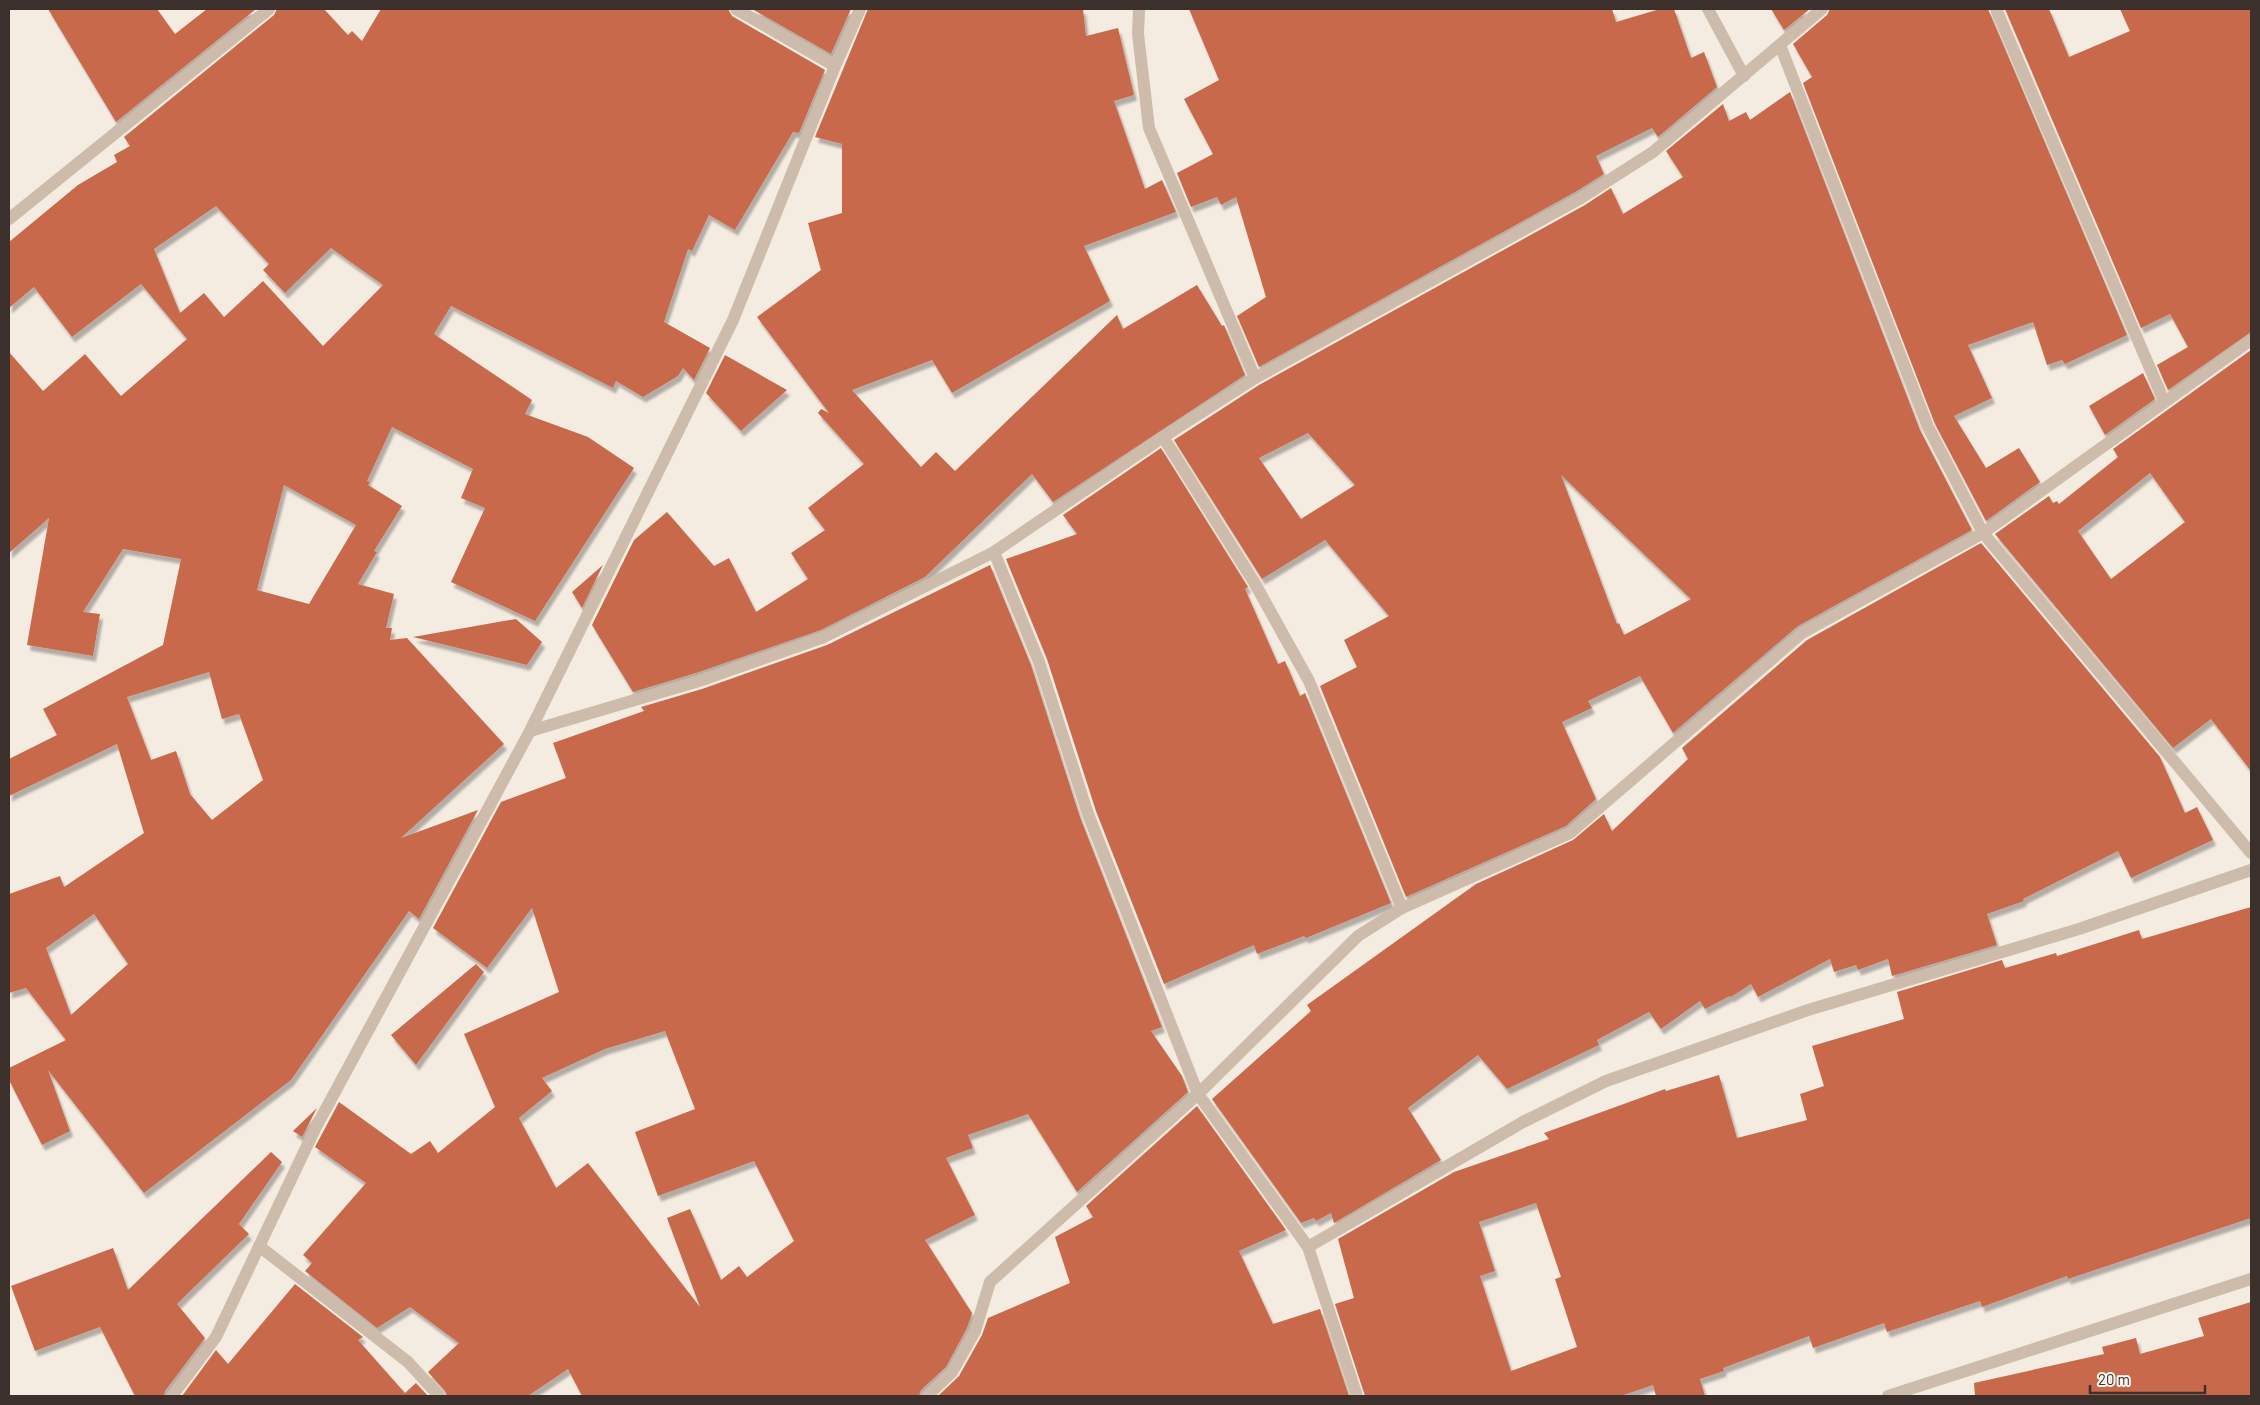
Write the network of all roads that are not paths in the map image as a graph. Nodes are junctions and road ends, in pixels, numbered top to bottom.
1 (269, 9) edge
2 (736, 9) edge
3 (860, 9) edge
4 (1139, 9) edge
5 (1708, 9) edge
6 (1822, 9) edge
7 (1996, 9) edge
8 (1780, 45) junction
9 (835, 66) junction
10 (1744, 76) junction
11 (9, 219) edge
12 (2251, 340) edge
13 (1255, 378) junction
14 (2164, 401) junction
15 (1163, 437) junction
16 (1982, 533) junction
17 (994, 552) junction
18 (530, 731) junction
19 (2251, 853) edge
20 (2251, 870) edge
21 (1402, 908) junction
22 (1198, 1094) junction
23 (259, 1246) junction
24 (1308, 1247) junction
25 (2251, 1280) edge
26 (172, 1396) edge
27 (439, 1396) edge
28 (927, 1396) edge
29 (1357, 1396) edge
30 (1888, 1396) edge

1 - 11 street
2 - 9 street
3 - 9 street
4 - 13 street
5 - 10 street
6 - 8 street
7 - 14 street
8 - 10 street
8 - 16 street
9 - 18 street
10 - 13 street
12 - 14 street
13 - 15 street
14 - 16 street
15 - 17 street
15 - 21 street
16 - 19 street
16 - 21 street
17 - 18 street
17 - 22 street
18 - 23 street
20 - 24 street
21 - 22 street
22 - 24 street
22 - 28 street
23 - 26 street
23 - 27 street
24 - 29 street
25 - 30 street

